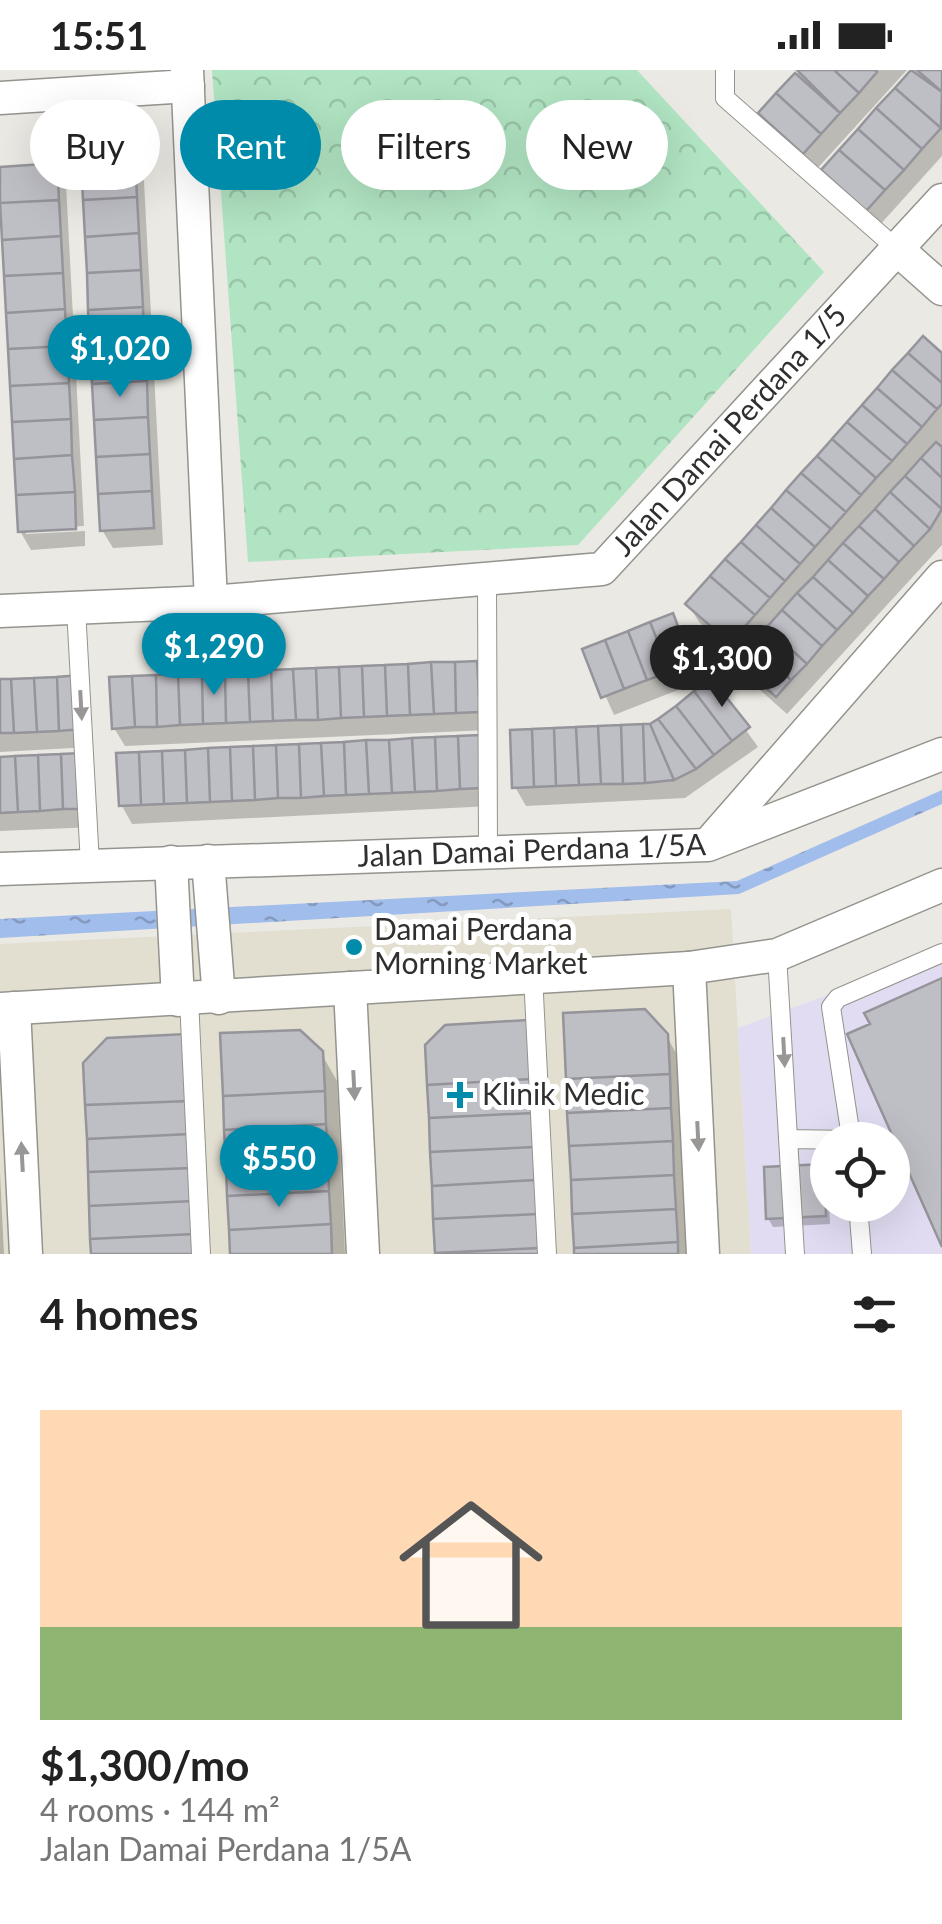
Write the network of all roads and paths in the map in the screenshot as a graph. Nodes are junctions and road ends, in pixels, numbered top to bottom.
1 (725, 70) edge
2 (188, 78) edge
3 (0, 98) edge
4 (942, 200) edge
5 (897, 249) junction
6 (942, 289) edge
7 (942, 577) edge
8 (486, 581) junction
9 (210, 602) junction
10 (76, 608) junction
11 (0, 611) edge
12 (942, 754) edge
13 (708, 845) junction
14 (488, 852) junction
15 (90, 864) junction
16 (0, 869) edge
17 (209, 873) junction
18 (172, 874) junction
19 (942, 884) edge
20 (942, 952) edge
21 (777, 955) junction
22 (690, 968) junction
23 (533, 975) junction
24 (350, 988) junction
25 (195, 999) junction
26 (7, 1009) edge
27 (848, 1122) edge
28 (788, 1139) junction
29 (810, 1139) edge
30 (859, 1222) edge
31 (26, 1254) edge
32 (201, 1254) edge
33 (362, 1254) edge
34 (547, 1254) edge
35 (703, 1254) edge
36 (795, 1254) edge
37 (862, 1254) edge

1 - 5 lane
2 - 3 street
2 - 9 street
4 - 5 street, Jalan Damai Perdana 1/5
5 - 6 street
5 - 8 street, Jalan Damai Perdana 1/5
7 - 13 street, Jalan Damai Perdana 1/5A
8 - 9 street, Jalan Damai Perdana 1/5
8 - 14 lane
9 - 10 street, Jalan Damai Perdana 1/5
10 - 11 street, Jalan Damai Perdana 1/5
10 -> 15 lane
12 - 13 street
13 - 14 street, Jalan Damai Perdana 1/5A
14 - 17 street, Jalan Damai Perdana 1/5A
15 - 16 street, Jalan Damai Perdana 1/5A
15 - 18 street, Jalan Damai Perdana 1/5A
17 - 18 street, Jalan Damai Perdana 1/5A
17 - 25 street
18 - 25 street
19 - 21 street
20 - 27 lane
21 - 22 street
21 -> 28 lane
22 - 23 street
22 -> 35 street
23 - 24 street
23 - 34 lane
24 - 25 street
24 -> 33 street
25 - 26 street
25 - 32 lane
31 -> 26 street
28 - 29 lane
28 - 36 lane
30 - 37 lane

